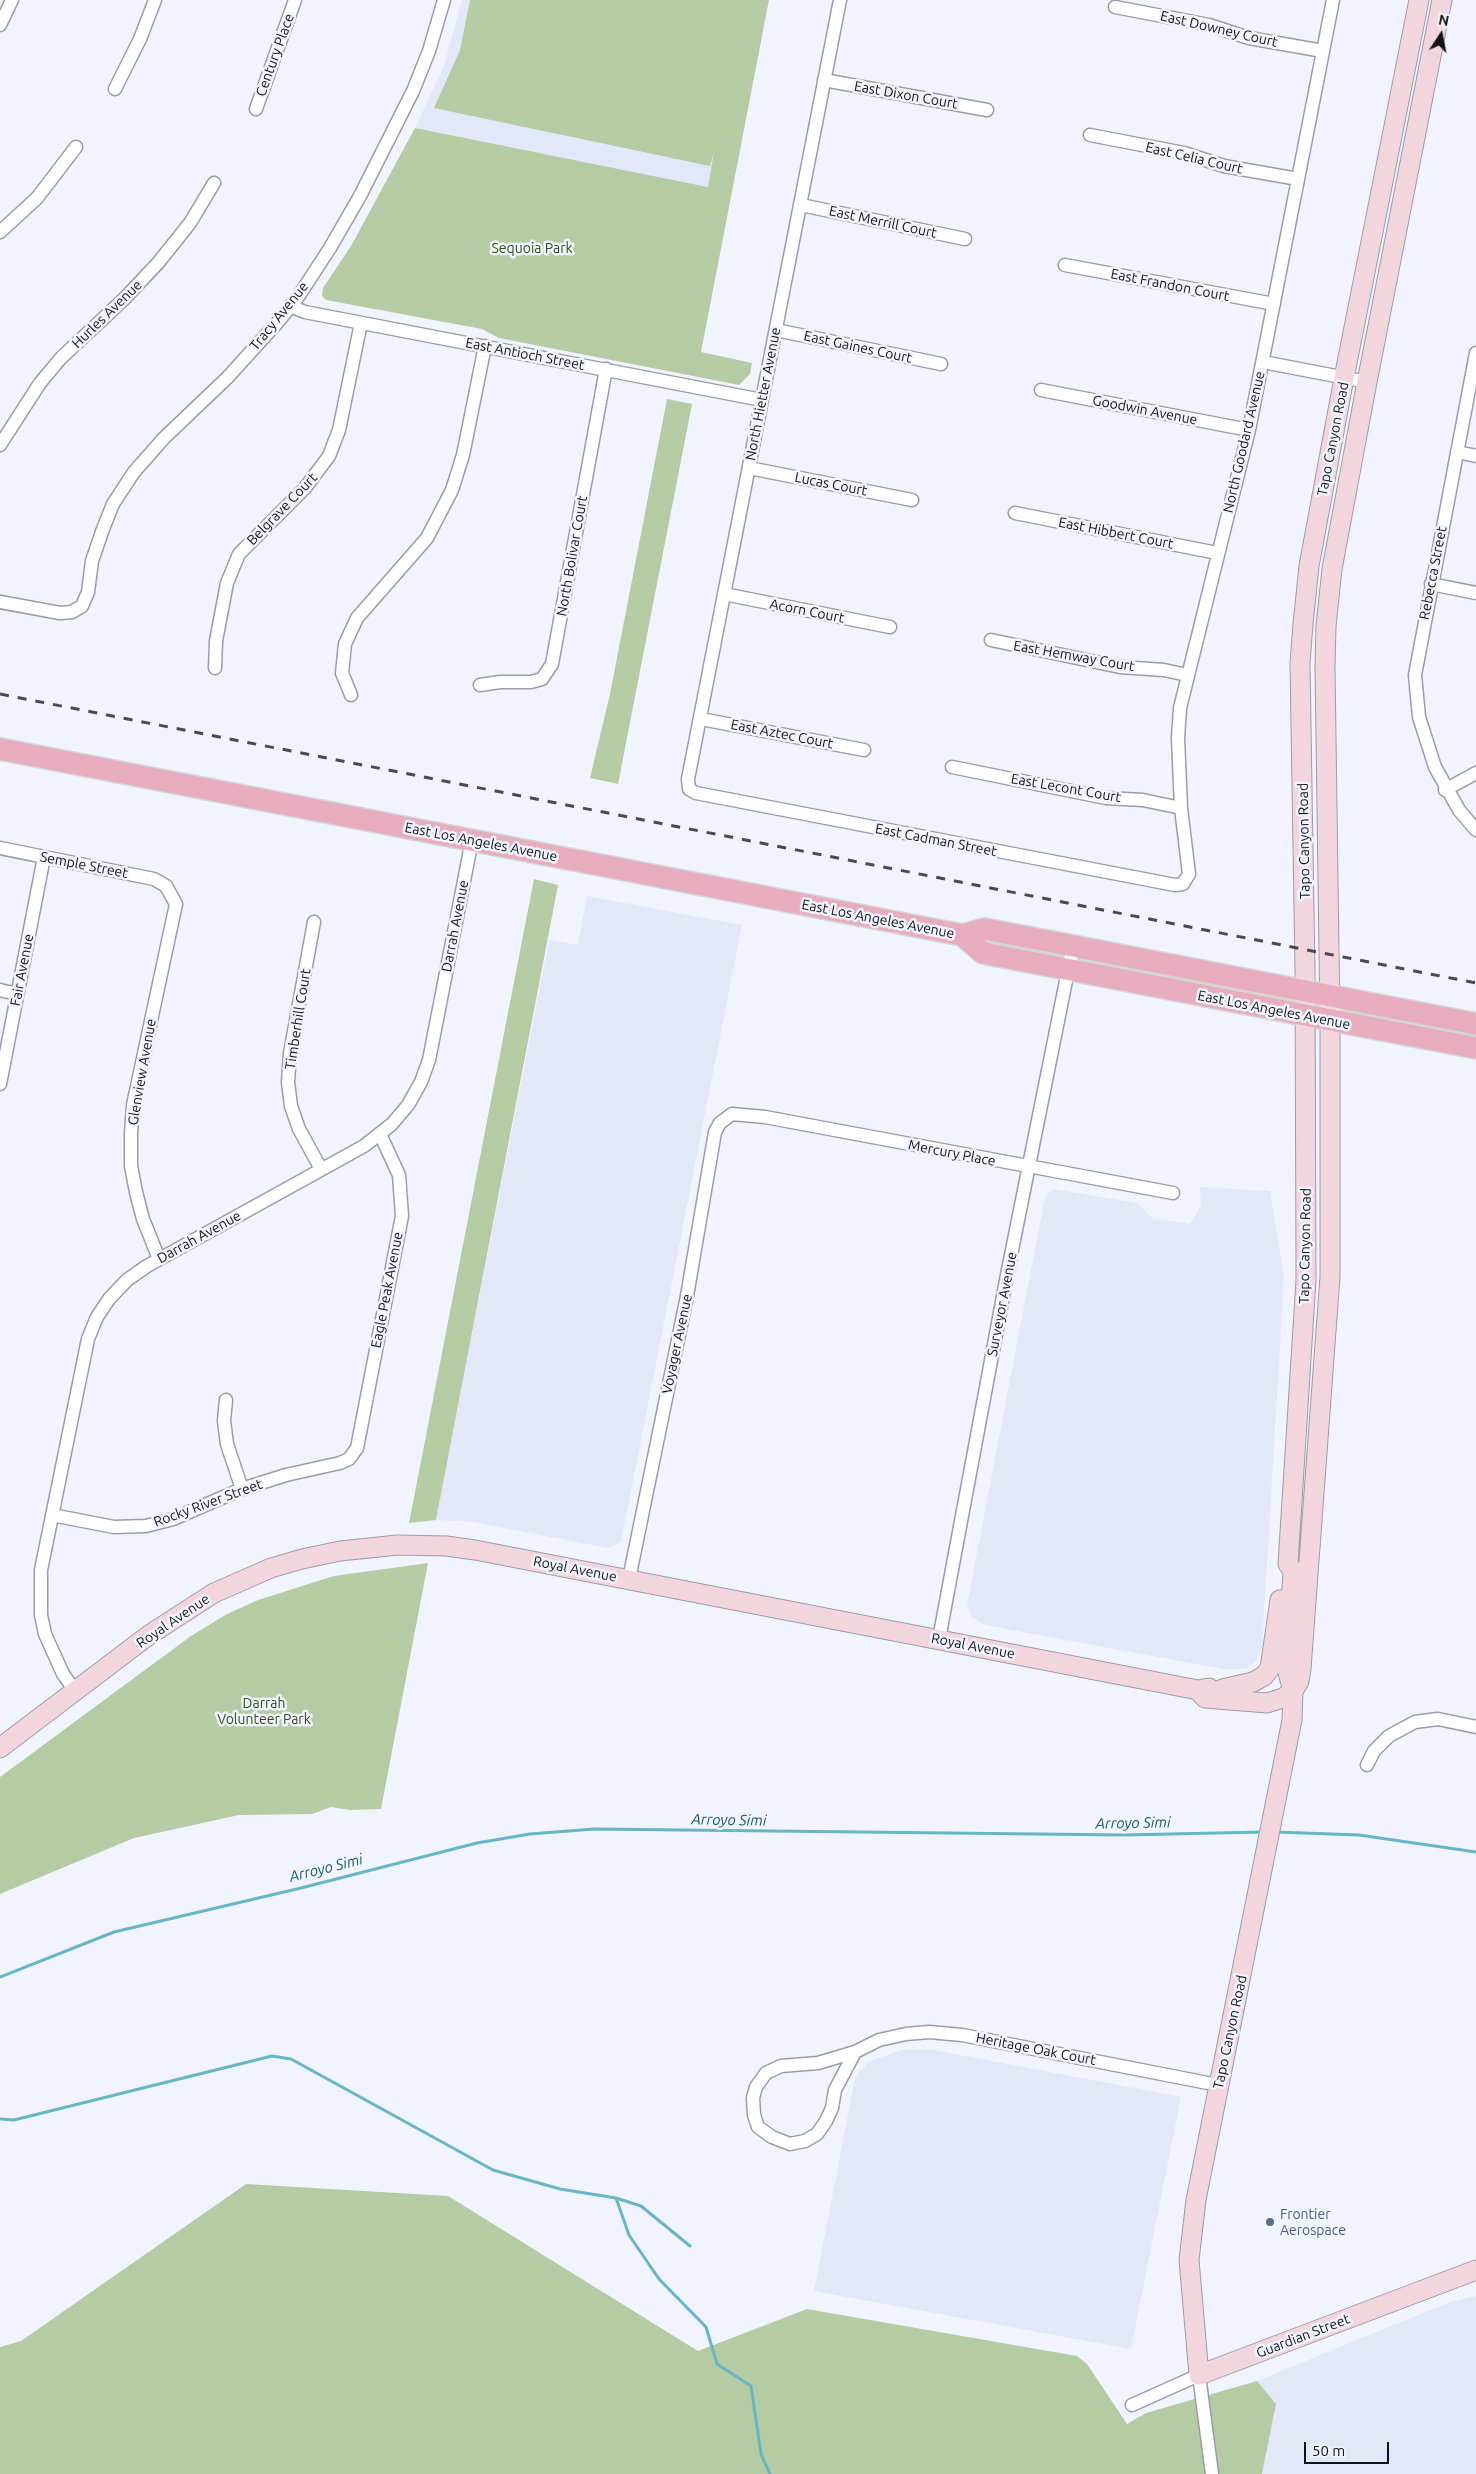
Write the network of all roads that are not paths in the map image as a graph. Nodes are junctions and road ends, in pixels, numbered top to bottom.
1 (12, 0) edge
2 (155, 0) edge
3 (295, 0) edge
4 (444, 0) edge
5 (840, 0) edge
6 (1333, 0) edge
7 (1419, 0) edge
8 (1442, 0) edge
9 (1115, 7) dead end
10 (0, 25) edge
11 (1323, 51) junction
12 (824, 80) junction
13 (115, 89) dead end
14 (256, 110) dead end
15 (987, 110) dead end
16 (1090, 135) dead end
17 (76, 147) dead end
18 (1298, 179) junction
19 (214, 183) dead end
20 (800, 205) junction
21 (0, 232) edge
22 (965, 239) dead end
23 (1065, 265) dead end
24 (1274, 304) junction
25 (290, 306) junction
26 (361, 323) junction
27 (776, 330) junction
28 (484, 346) junction
29 (1476, 353) edge
30 (1263, 362) junction
31 (941, 364) dead end
32 (606, 369) junction
33 (1344, 378) junction
34 (1366, 382) junction
35 (1041, 390) dead end
36 (762, 400) junction
37 (1249, 430) junction
38 (0, 445) edge
39 (1456, 452) junction
40 (1476, 456) edge
41 (749, 468) junction
42 (912, 500) dead end
43 (1015, 513) dead end
44 (1217, 553) junction
45 (1431, 584) junction
46 (1476, 593) edge
47 (724, 594) junction
48 (0, 602) edge
49 (890, 627) dead end
50 (991, 640) dead end
51 (215, 668) dead end
52 (1187, 675) junction
53 (480, 685) dead end
54 (351, 695) dead end
55 (701, 719) junction
56 (0, 749) edge
57 (864, 750) dead end
58 (952, 767) dead end
59 (1476, 773) edge
60 (689, 788) joint
61 (1445, 790) junction
62 (1181, 808) junction
63 (1476, 830) edge
64 (472, 840) junction
65 (0, 848) edge
66 (44, 857) junction
67 (1184, 884) joint
68 (166, 886) joint
69 (314, 922) dead end
70 (962, 935) junction
71 (1073, 946) junction
72 (1069, 970) junction
73 (0, 990) edge
74 (1305, 991) junction
75 (18, 994) junction
76 (1329, 995) junction
77 (1305, 1017) junction
78 (1330, 1021) junction
79 (1476, 1024) edge
80 (1476, 1048) edge
81 (0, 1084) edge
82 (732, 1114) joint
83 (380, 1134) junction
84 (1028, 1168) junction
85 (320, 1169) junction
86 (1173, 1194) dead end
87 (159, 1259) junction
88 (226, 1400) dead end
89 (356, 1448) joint
90 (242, 1489) junction
91 (52, 1515) junction
92 (1288, 1564) junction
93 (629, 1579) junction
94 (940, 1639) junction
95 (1222, 1689) junction
96 (1198, 1690) junction
97 (1293, 1691) junction
98 (76, 1692) junction
99 (1476, 1727) edge
100 (0, 1748) edge
101 (1367, 1765) dead end
102 (855, 2052) junction
103 (1218, 2085) junction
104 (1476, 2270) edge
105 (1199, 2375) junction
106 (1132, 2405) dead end
107 (1212, 2474) edge

1 - 10 street
2 - 13 street
3 - 14 street, Century Place
4 - 25 street, Tracy Avenue
5 - 12 street, North Hietter Avenue
6 - 11 street, North Goodard Avenue
7 - 33 main road, Tapo Canyon Road
8 - 34 main road, Tapo Canyon Road
9 - 11 street, East Downey Court
11 - 18 street, North Goodard Avenue
12 - 15 street, East Dixon Court
12 - 20 street, North Hietter Avenue
16 - 18 street, East Celia Court
17 - 21 street
18 - 24 street, North Goodard Avenue
19 - 38 street, Hurles Avenue
20 - 22 street, East Merrill Court
20 - 27 street, North Hietter Avenue
23 - 24 street, East Frandon Court
24 - 30 street, North Goodard Avenue
25 - 26 street, East Antioch Street
25 - 48 street, Tracy Avenue
26 - 28 street, East Antioch Street
26 - 51 street, Belgrave Court
27 - 31 street, East Gaines Court
27 - 36 street, North Hietter Avenue
28 - 32 street, East Antioch Street
28 - 54 street
29 - 39 street, Rebecca Street
30 - 33 street
30 - 37 street, North Goodard Avenue
32 - 36 street, East Antioch Street
32 - 53 street, North Bolivar Court
33 - 34 street
33 - 74 main road, Tapo Canyon Road
34 - 76 main road, Tapo Canyon Road
35 - 37 street, Goodwin Avenue
36 - 41 street, North Hietter Avenue
37 - 44 street, North Goodard Avenue
39 - 40 street
39 - 45 street, Rebecca Street
41 - 42 street, Lucas Court
41 - 47 street, North Hietter Avenue
43 - 44 street, East Hibbert Court
44 - 52 street, North Goodard Avenue
45 - 46 street
45 - 61 street, Rebecca Street
47 - 49 street, Acorn Court
47 - 55 street, North Hietter Avenue
50 - 52 street, East Hemway Court
52 - 62 street, North Goodard Avenue
55 - 57 street, East Aztec Court
55 - 60 street, North Hietter Avenue
56 - 64 main road, East Los Angeles Avenue
58 - 62 street, East Lecont Court
59 - 61 street
60 - 67 street, East Cadman Street
61 - 63 street, Rebecca Street
62 - 67 street, North Goodard Avenue
64 - 70 main road, East Los Angeles Avenue
64 - 83 street, Darrah Avenue
65 - 66 street, Semple Street
66 - 68 street, Semple Street
66 - 75 street, Fair Avenue
68 - 87 street, Glenview Avenue
69 - 85 street, Timberhill Court
70 - 71 main road, East Los Angeles Avenue
70 - 72 main road, East Los Angeles Avenue
71 - 72 street, Surveyor Avenue
71 - 74 main road, East Los Angeles Avenue
72 - 77 main road, East Los Angeles Avenue
72 - 84 street, Surveyor Avenue
73 - 75 street
74 - 76 main road, East Los Angeles Avenue
74 - 77 main road, Tapo Canyon Road
75 - 81 street, Fair Avenue
76 - 78 main road, Tapo Canyon Road
76 - 79 main road, East Los Angeles Avenue
77 - 78 main road, East Los Angeles Avenue
77 - 92 main road, Tapo Canyon Road
78 - 80 main road, East Los Angeles Avenue
78 - 97 main road, Tapo Canyon Road
82 - 84 street, Mercury Place
82 - 93 street, Voyager Avenue
83 - 85 street, Darrah Avenue
83 - 89 street, Eagle Peak Avenue
84 - 86 street, Mercury Place
84 - 94 street, Surveyor Avenue
85 - 87 street, Darrah Avenue
87 - 91 street, Darrah Avenue
88 - 90 street
89 - 90 street, Rocky River Street
90 - 91 street, Rocky River Street
91 - 98 street, Darrah Avenue
92 - 95 main road
92 - 97 main road, Tapo Canyon Road
93 - 94 main road, Royal Avenue
93 - 98 main road, Royal Avenue
94 - 96 main road, Royal Avenue
95 - 96 main road, Royal Avenue
95 - 97 main road, Royal Avenue
96 - 97 main road, Royal Avenue
97 - 103 main road, Tapo Canyon Road
98 - 100 main road, Royal Avenue
99 - 101 street
102 - 102 street, Heritage Oak Court
102 - 103 street, Heritage Oak Court
103 - 105 main road, Tapo Canyon Road
104 - 105 main road, Guardian Street
105 - 106 street, Guardian Street
105 - 107 street

